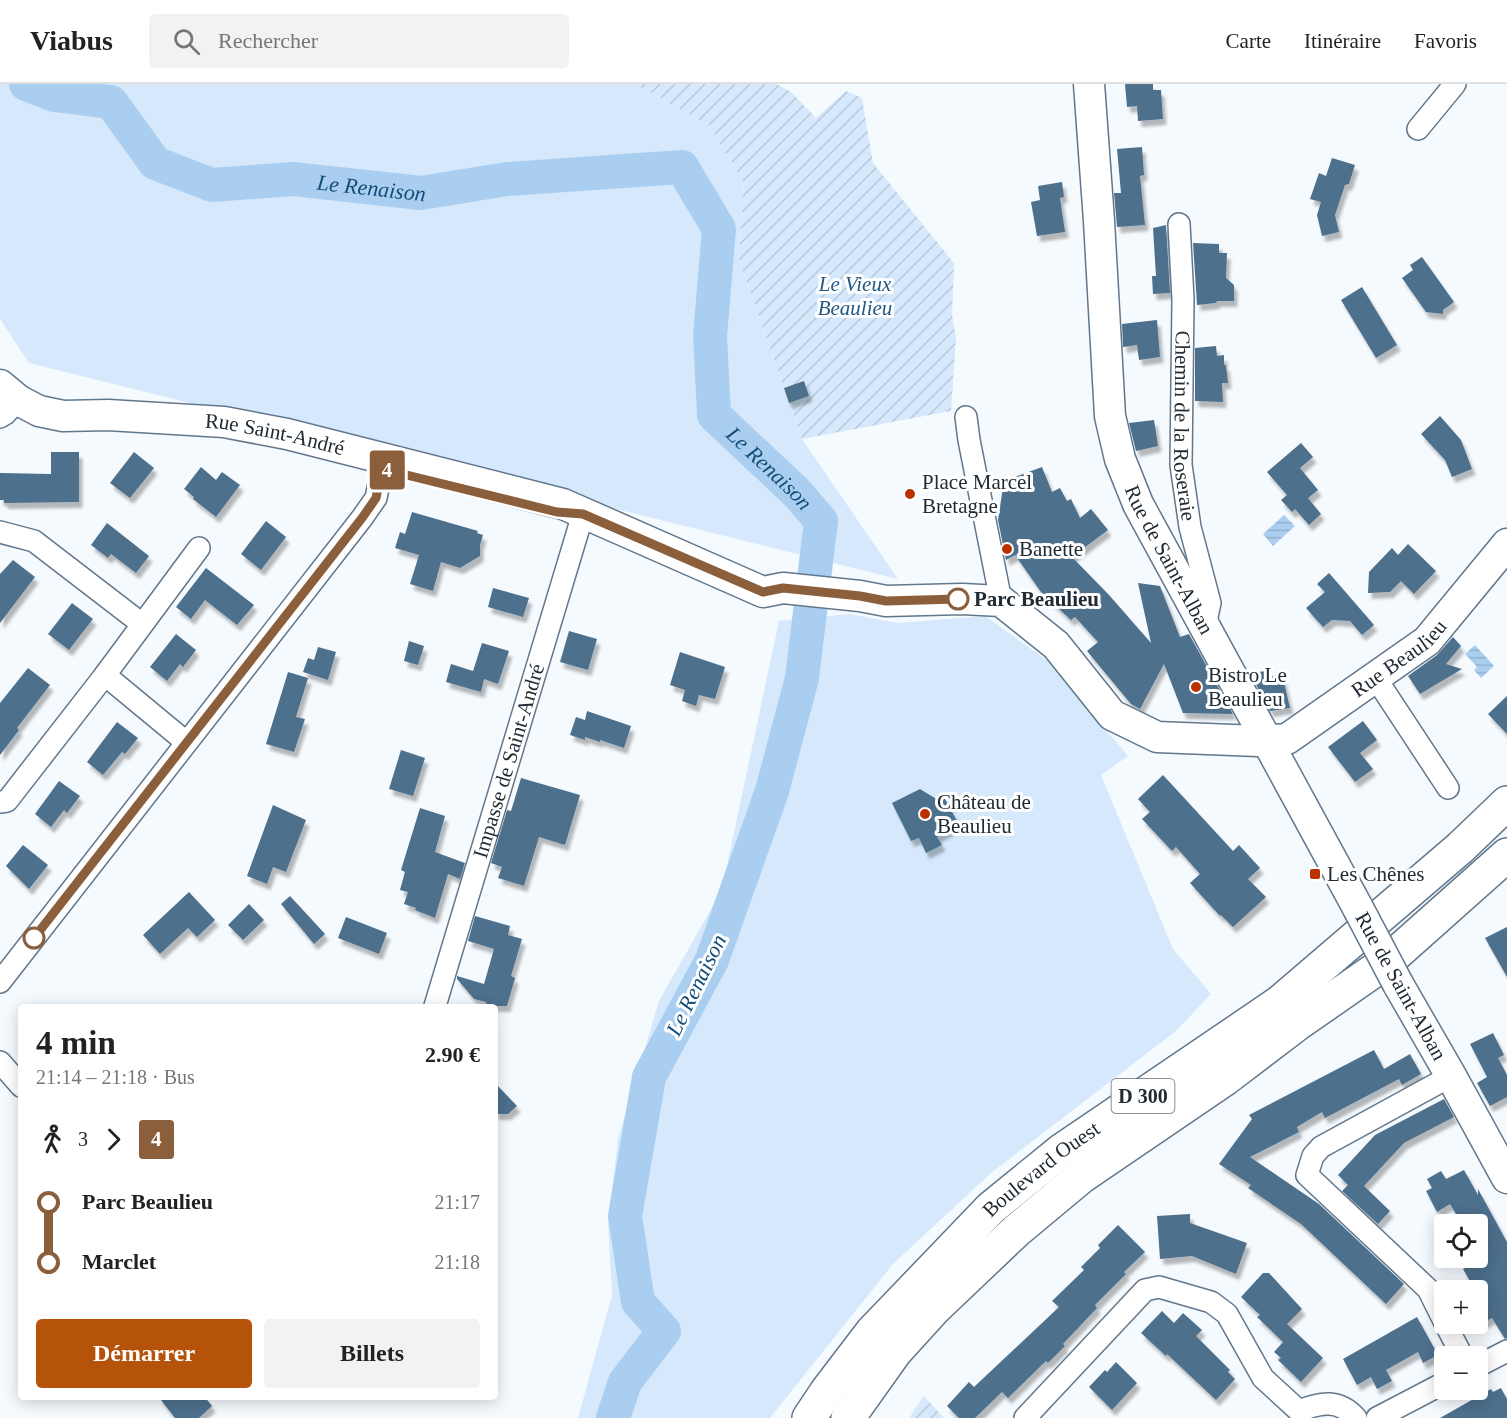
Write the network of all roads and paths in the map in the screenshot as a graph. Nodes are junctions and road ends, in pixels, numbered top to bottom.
1 (1089, 84) edge
2 (1455, 84) edge
3 (1418, 129) dead end
4 (1179, 224) dead end
5 (5, 405) edge
6 (966, 417) dead end
7 (383, 464) junction
8 (583, 514) junction
9 (0, 532) edge
10 (1507, 544) edge
11 (199, 548) dead end
12 (1001, 601) junction
13 (142, 624) junction
14 (1205, 626) junction
15 (105, 675) junction
16 (1375, 677) junction
17 (1267, 739) junction
18 (186, 742) junction
19 (1448, 788) dead end
20 (0, 802) edge
21 (1507, 802) edge
22 (1507, 855) edge
23 (0, 982) edge
24 (436, 1004) edge
25 (0, 1062) edge
26 (1452, 1076) junction
27 (18, 1083) edge
28 (1505, 1171) edge
29 (1434, 1301) edge
30 (1507, 1351) edge
31 (1488, 1361) edge
32 (1434, 1388) edge
33 (809, 1418) edge
34 (848, 1418) edge
35 (1025, 1418) edge
36 (1356, 1418) edge
37 (1377, 1418) edge

1 - 14 street, Rue de Saint-Alban
2 - 3 street
4 - 14 street, Chemin de la Roseraie
5 - 7 street, Rue Saint-André
6 - 12 street
7 - 8 street, Rue Saint-André
7 - 18 street
8 - 12 street, Rue Saint-André
8 - 24 street, Impasse de Saint-André
9 - 13 street
10 - 16 street, Rue Beaulieu
11 - 13 street
12 - 17 street
13 - 15 street
14 - 17 street, Rue de Saint-Alban
15 - 18 street
15 - 20 street
16 - 17 street, Rue Beaulieu
16 - 19 street
17 - 26 street, Rue de Saint-Alban, bridge
18 - 23 street
21 - 33 main road, Boulevard Ouest / D 300
22 - 34 main road, Boulevard Ouest / D 300
25 - 27 street
26 - 28 street, Rue de Saint-Alban
26 - 29 street
30 - 31 street
32 - 37 street
35 - 36 street

